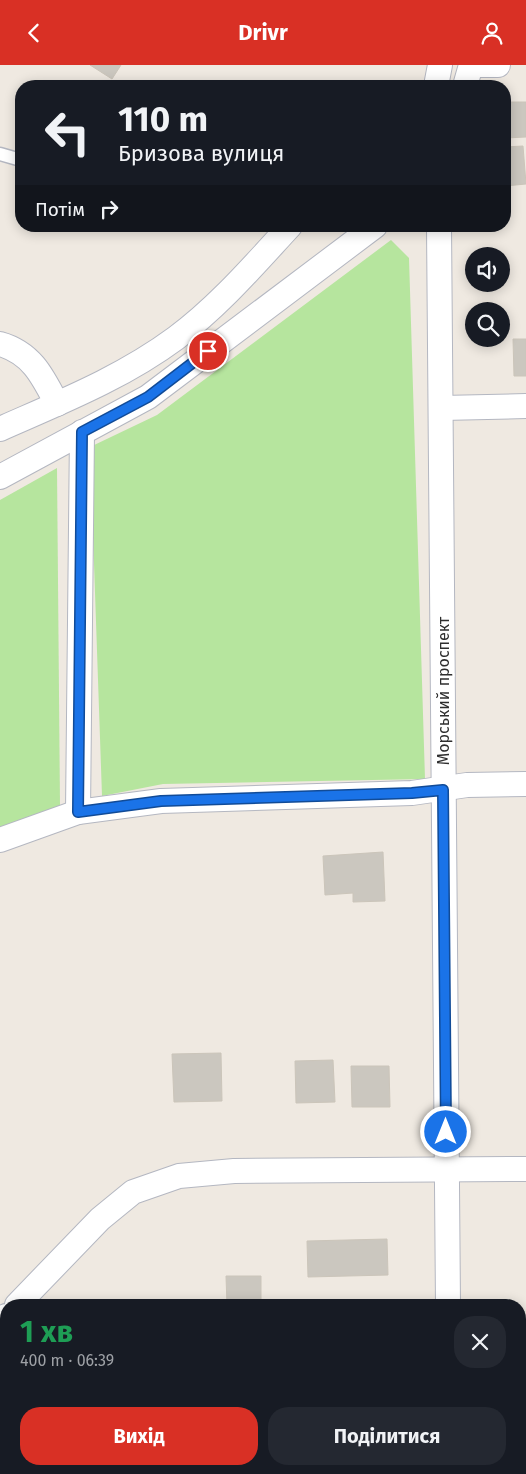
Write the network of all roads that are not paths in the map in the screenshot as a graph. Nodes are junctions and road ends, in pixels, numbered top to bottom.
1 (440, 65) edge
2 (471, 65) edge
3 (498, 65) edge
4 (437, 80) edge
5 (467, 80) edge
6 (0, 154) edge
7 (15, 158) edge
8 (284, 232) edge
9 (367, 232) edge
10 (439, 232) edge
11 (0, 345) edge
12 (58, 404) junction
13 (526, 406) edge
14 (442, 407) junction
15 (0, 429) edge
16 (82, 432) junction
17 (0, 477) edge
18 (526, 785) edge
19 (443, 790) junction
20 (78, 812) junction
21 (0, 840) edge
22 (526, 1169) edge
23 (446, 1170) junction
24 (23, 1299) edge
25 (448, 1299) edge

1 - 4 street
2 - 3 street
2 - 5 street
6 - 7 lane
8 - 12 street
9 - 16 street
10 - 14 street, Морський проспект
11 - 12 street
12 - 15 street
13 - 14 street
14 - 19 street, Морський проспект
16 - 17 street
16 - 20 street
18 - 19 street
19 - 20 street
19 - 23 street, Морський проспект
20 - 21 street
22 - 23 street
23 - 24 street
23 - 25 street, Морський проспект

